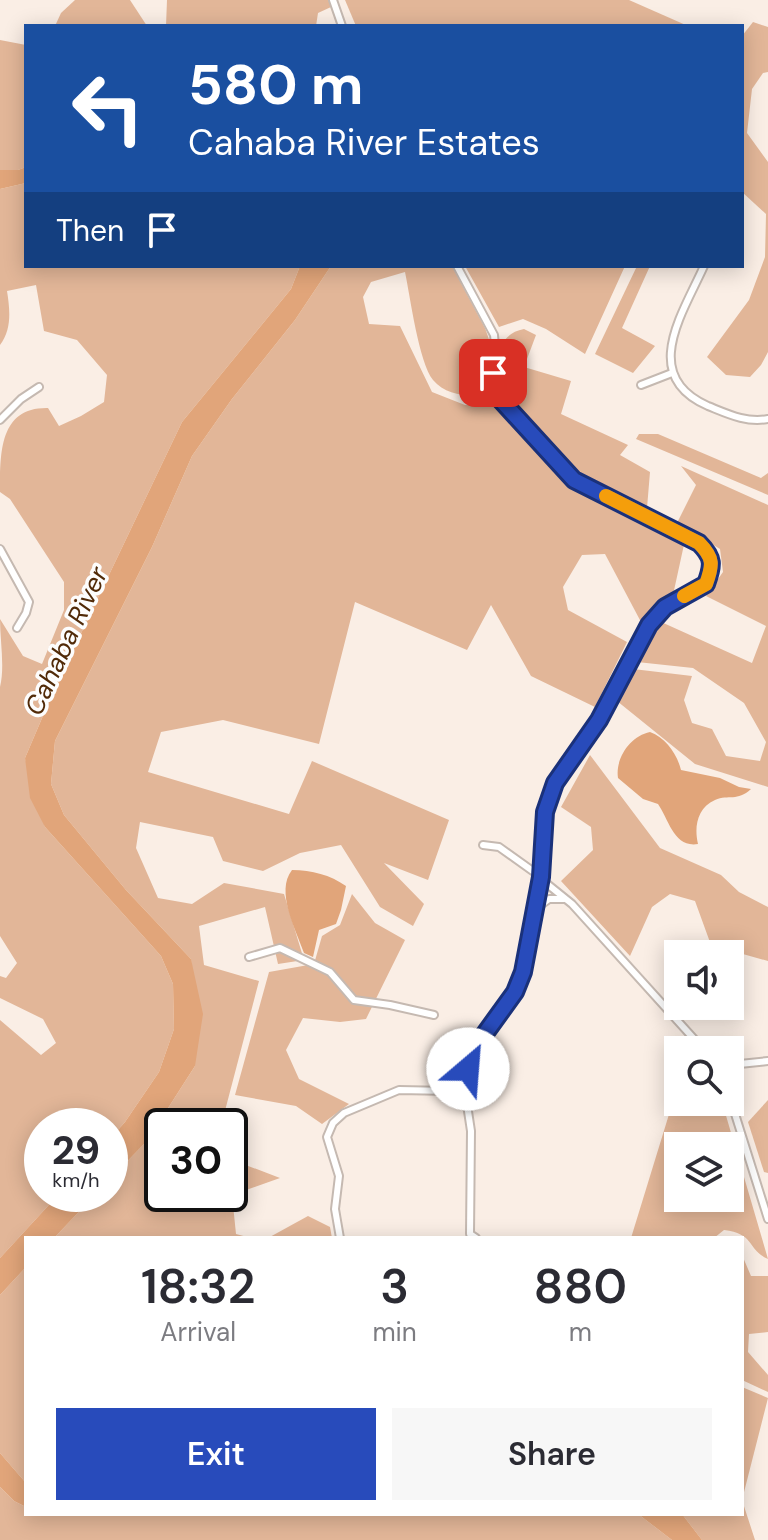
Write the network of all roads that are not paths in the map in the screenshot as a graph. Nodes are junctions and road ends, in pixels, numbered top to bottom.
1 (333, 0) edge
2 (341, 24) edge
3 (458, 268) edge
4 (703, 268) edge
5 (672, 373) junction
6 (641, 385) dead end
7 (39, 387) dead end
8 (768, 419) edge
9 (0, 420) edge
10 (0, 549) edge
11 (17, 628) dead end
12 (483, 845) dead end
13 (541, 878) junction
14 (565, 899) junction
15 (535, 909) junction
16 (249, 957) dead end
17 (434, 1015) dead end
18 (691, 1036) edge
19 (768, 1061) edge
20 (744, 1064) edge
21 (464, 1085) junction
22 (736, 1116) edge
23 (768, 1219) edge
24 (340, 1236) edge
25 (473, 1236) edge

1 - 2 street
3 - 13 street
4 - 5 street
5 - 6 street
5 - 8 street
7 - 9 street
10 - 11 street
12 - 13 street
13 - 14 street
13 - 15 street
14 - 15 street
14 - 18 street
15 - 21 street
16 - 17 street
19 - 20 street
21 - 24 street
21 - 25 street
22 - 23 street

